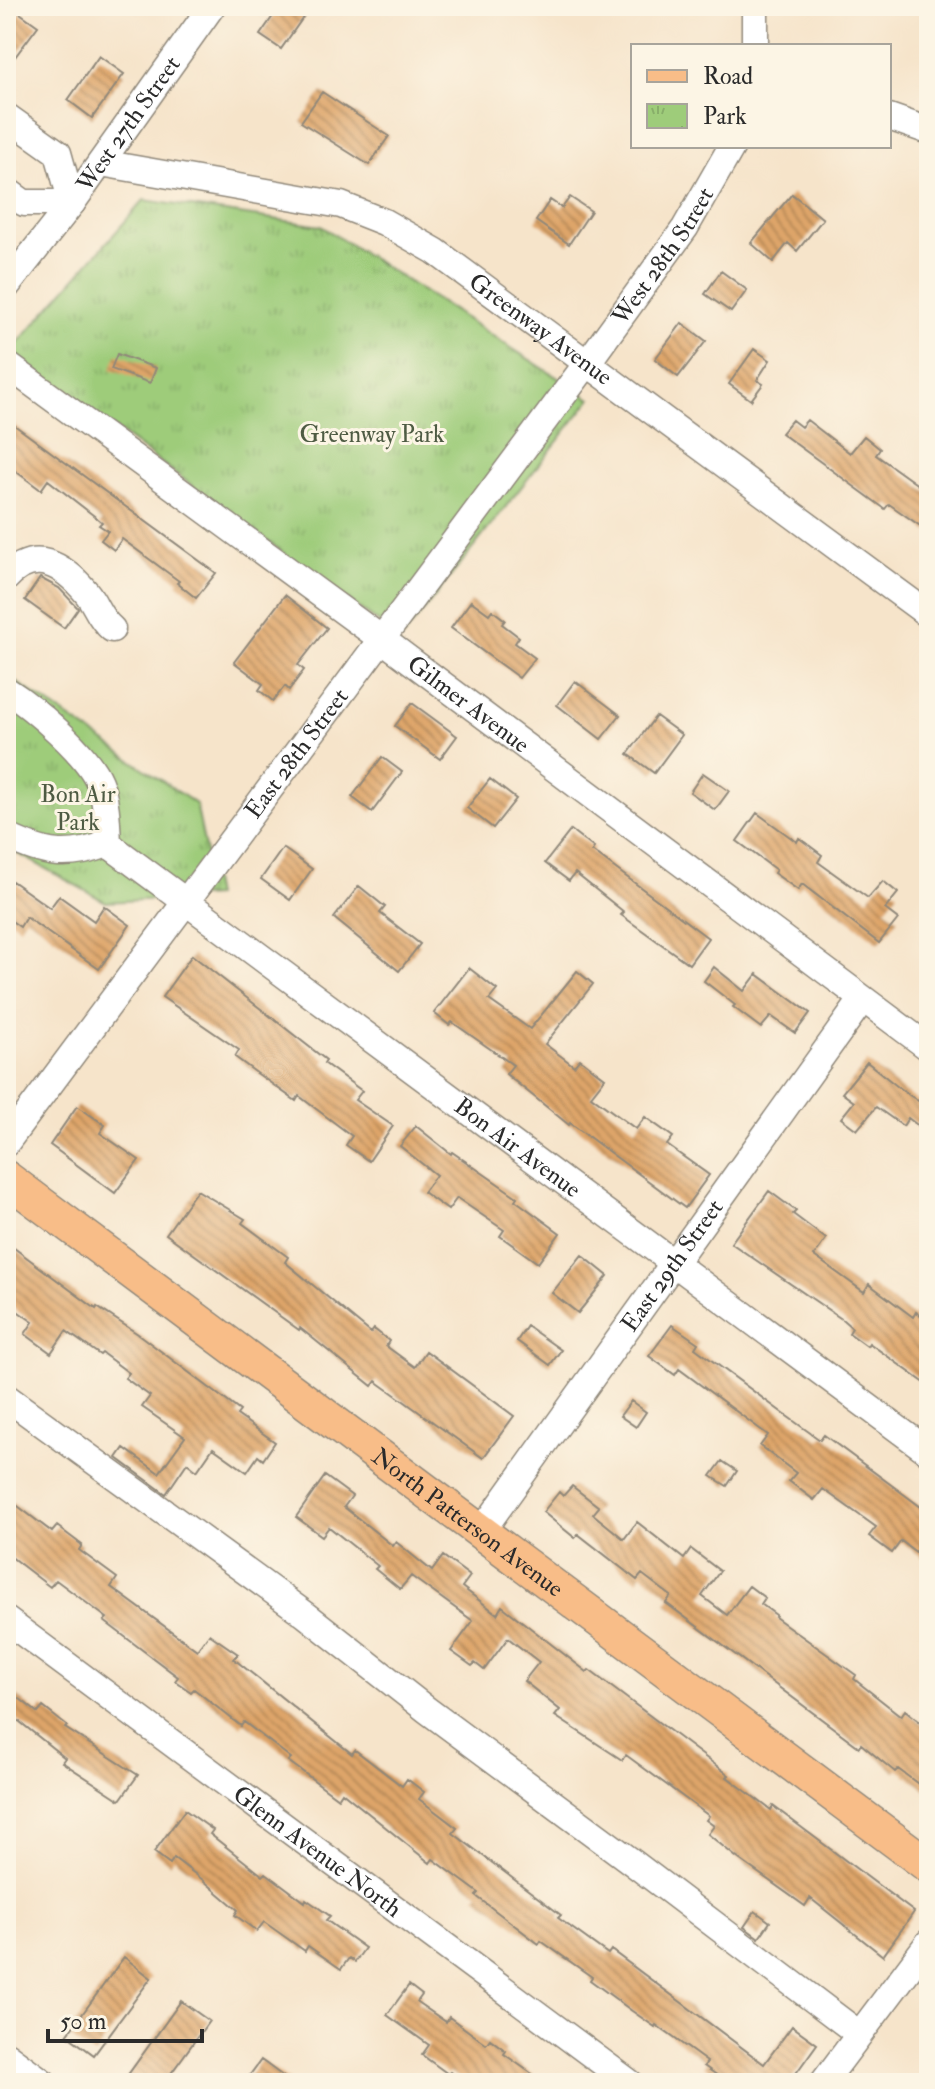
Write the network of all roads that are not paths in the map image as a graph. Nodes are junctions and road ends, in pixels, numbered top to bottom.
1 (212, 6) edge
2 (755, 6) edge
3 (755, 44) edge
4 (6, 116) edge
5 (891, 118) edge
6 (929, 131) edge
7 (731, 148) edge
8 (101, 163) junction
9 (6, 190) edge
10 (72, 203) junction
11 (6, 287) edge
12 (588, 362) junction
13 (6, 364) edge
14 (6, 578) edge
15 (929, 615) edge
16 (112, 629) dead end
17 (383, 640) junction
18 (6, 690) edge
19 (6, 836) edge
20 (108, 844) junction
21 (188, 901) junction
22 (862, 1000) junction
23 (929, 1048) edge
24 (6, 1143) edge
25 (6, 1178) edge
26 (672, 1263) junction
27 (6, 1397) edge
28 (929, 1452) edge
29 (481, 1532) junction
30 (6, 1620) edge
31 (929, 1866) edge
32 (929, 1942) edge
33 (859, 2034) junction
34 (6, 2055) edge
35 (44, 2083) edge
36 (630, 2083) edge
37 (823, 2083) edge

1 - 8 street, West 27th Street
2 - 3 street
4 - 10 street
5 - 6 street
7 - 12 street, West 28th Street
8 - 10 street, West 27th Street
8 - 12 street, Greenway Avenue
9 - 10 street
10 - 11 street, West 27th Street
12 - 15 street, Greenway Avenue
12 - 17 street, East 28th Street
13 - 17 street, Gilmer Avenue
14 - 16 street
17 - 21 street, East 28th Street
17 - 22 street, Gilmer Avenue
18 - 20 street
19 - 20 street
20 - 21 street, Bon Air Avenue
21 - 24 street, East 28th Street
21 - 26 street, Bon Air Avenue
22 - 23 street, Gilmer Avenue
22 - 26 street, East 29th Street
25 - 29 main road, North Patterson Avenue
26 - 28 street, Bon Air Avenue
26 - 29 street, East 29th Street
27 - 33 street
29 - 31 main road, North Patterson Avenue
30 - 36 street, Glenn Avenue North
32 - 33 street
33 - 37 street
34 - 35 street

